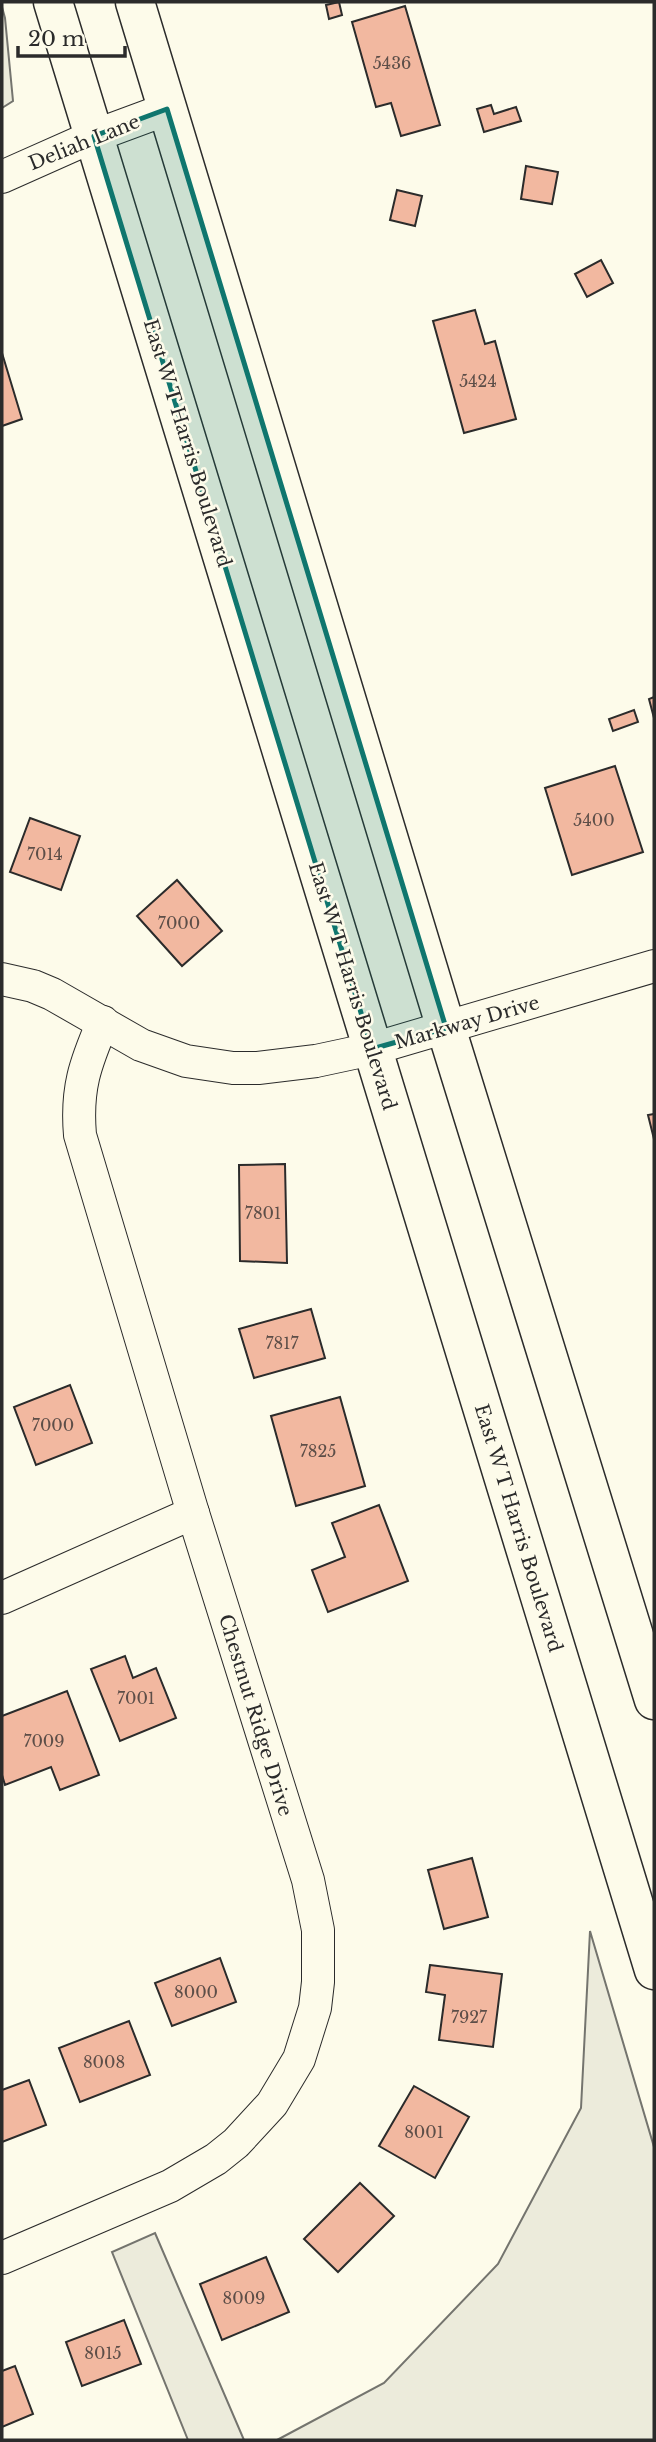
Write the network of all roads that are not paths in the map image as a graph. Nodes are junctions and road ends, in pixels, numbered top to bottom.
1 (53, 2) edge
2 (135, 2) edge
3 (167, 109) junction
4 (94, 136) junction
5 (2, 177) edge
6 (654, 966) edge
7 (2, 979) edge
8 (103, 1022) junction
9 (446, 1028) junction
10 (372, 1049) junction
11 (193, 1513) junction
12 (2, 1598) edge
13 (654, 1700) edge
14 (654, 1969) edge
15 (2, 2259) edge

1 - 4 main road, East W T Harris Boulevard
2 - 3 main road
3 - 4 street, Deliah Lane
3 - 9 main road
4 - 5 street, Deliah Lane
4 - 10 main road, East W T Harris Boulevard
6 - 9 street, Markway Drive
7 - 8 street, Markway Drive
8 - 10 street, Markway Drive
8 - 11 street, Chestnut Ridge Drive
9 - 10 street, Markway Drive
9 - 13 main road
10 - 14 main road, East W T Harris Boulevard
11 - 12 street
11 - 15 street, Chestnut Ridge Drive

